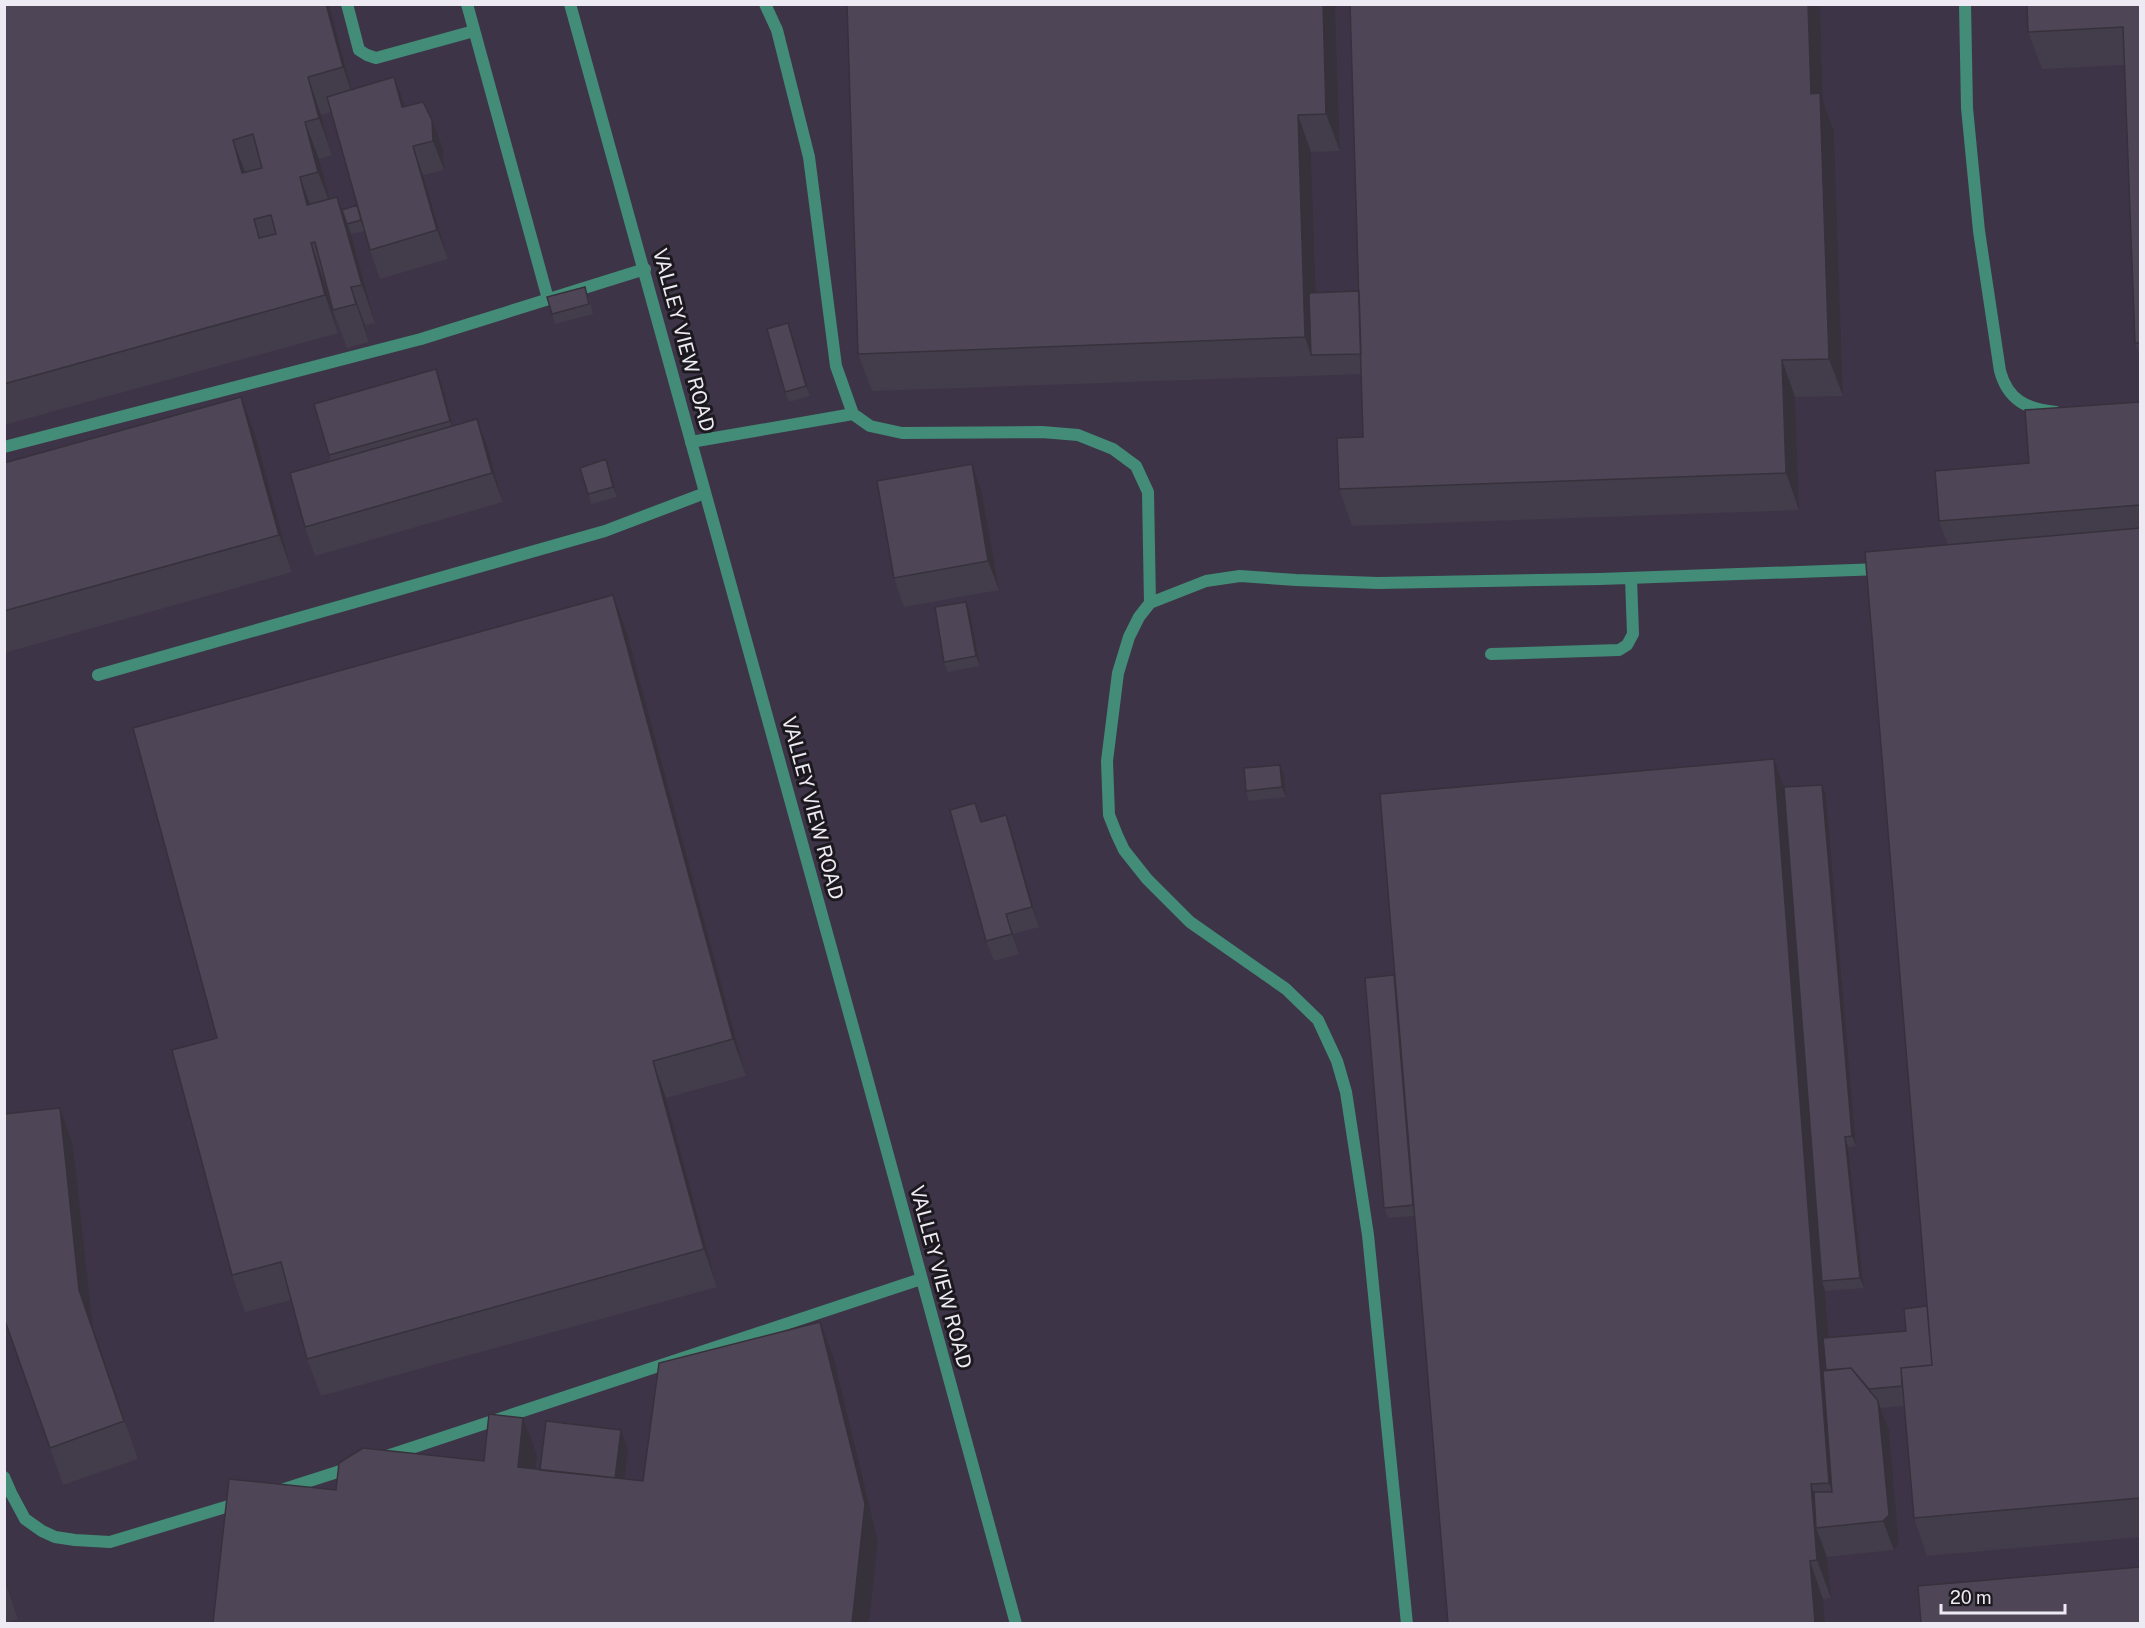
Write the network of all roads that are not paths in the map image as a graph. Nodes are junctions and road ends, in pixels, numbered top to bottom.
1 (347, 4) edge
2 (467, 4) edge
3 (570, 4) edge
4 (765, 4) edge
5 (1965, 4) edge
6 (474, 31) junction
7 (645, 270) junction
8 (548, 299) junction
9 (2069, 413) edge
10 (854, 414) junction
11 (692, 442) junction
12 (4, 447) edge
13 (705, 493) junction
14 (1885, 569) edge
15 (1631, 578) junction
16 (1150, 603) junction
17 (1491, 654) dead end
18 (98, 675) dead end
19 (921, 1279) junction
20 (4, 1477) edge
21 (1016, 1623) edge
22 (1407, 1623) edge

1 - 6 street
2 - 6 street
3 - 7 street, VALLEY VIEW ROAD
4 - 10 street
5 - 9 street
6 - 8 street
7 - 8 street
7 - 11 street, VALLEY VIEW ROAD
8 - 12 street
10 - 11 street
10 - 16 street
11 - 13 street, VALLEY VIEW ROAD
13 - 18 street
13 - 19 street, VALLEY VIEW ROAD
14 - 15 street
15 - 16 street
15 - 17 street
16 - 22 street
19 - 20 street
19 - 21 street, VALLEY VIEW ROAD

